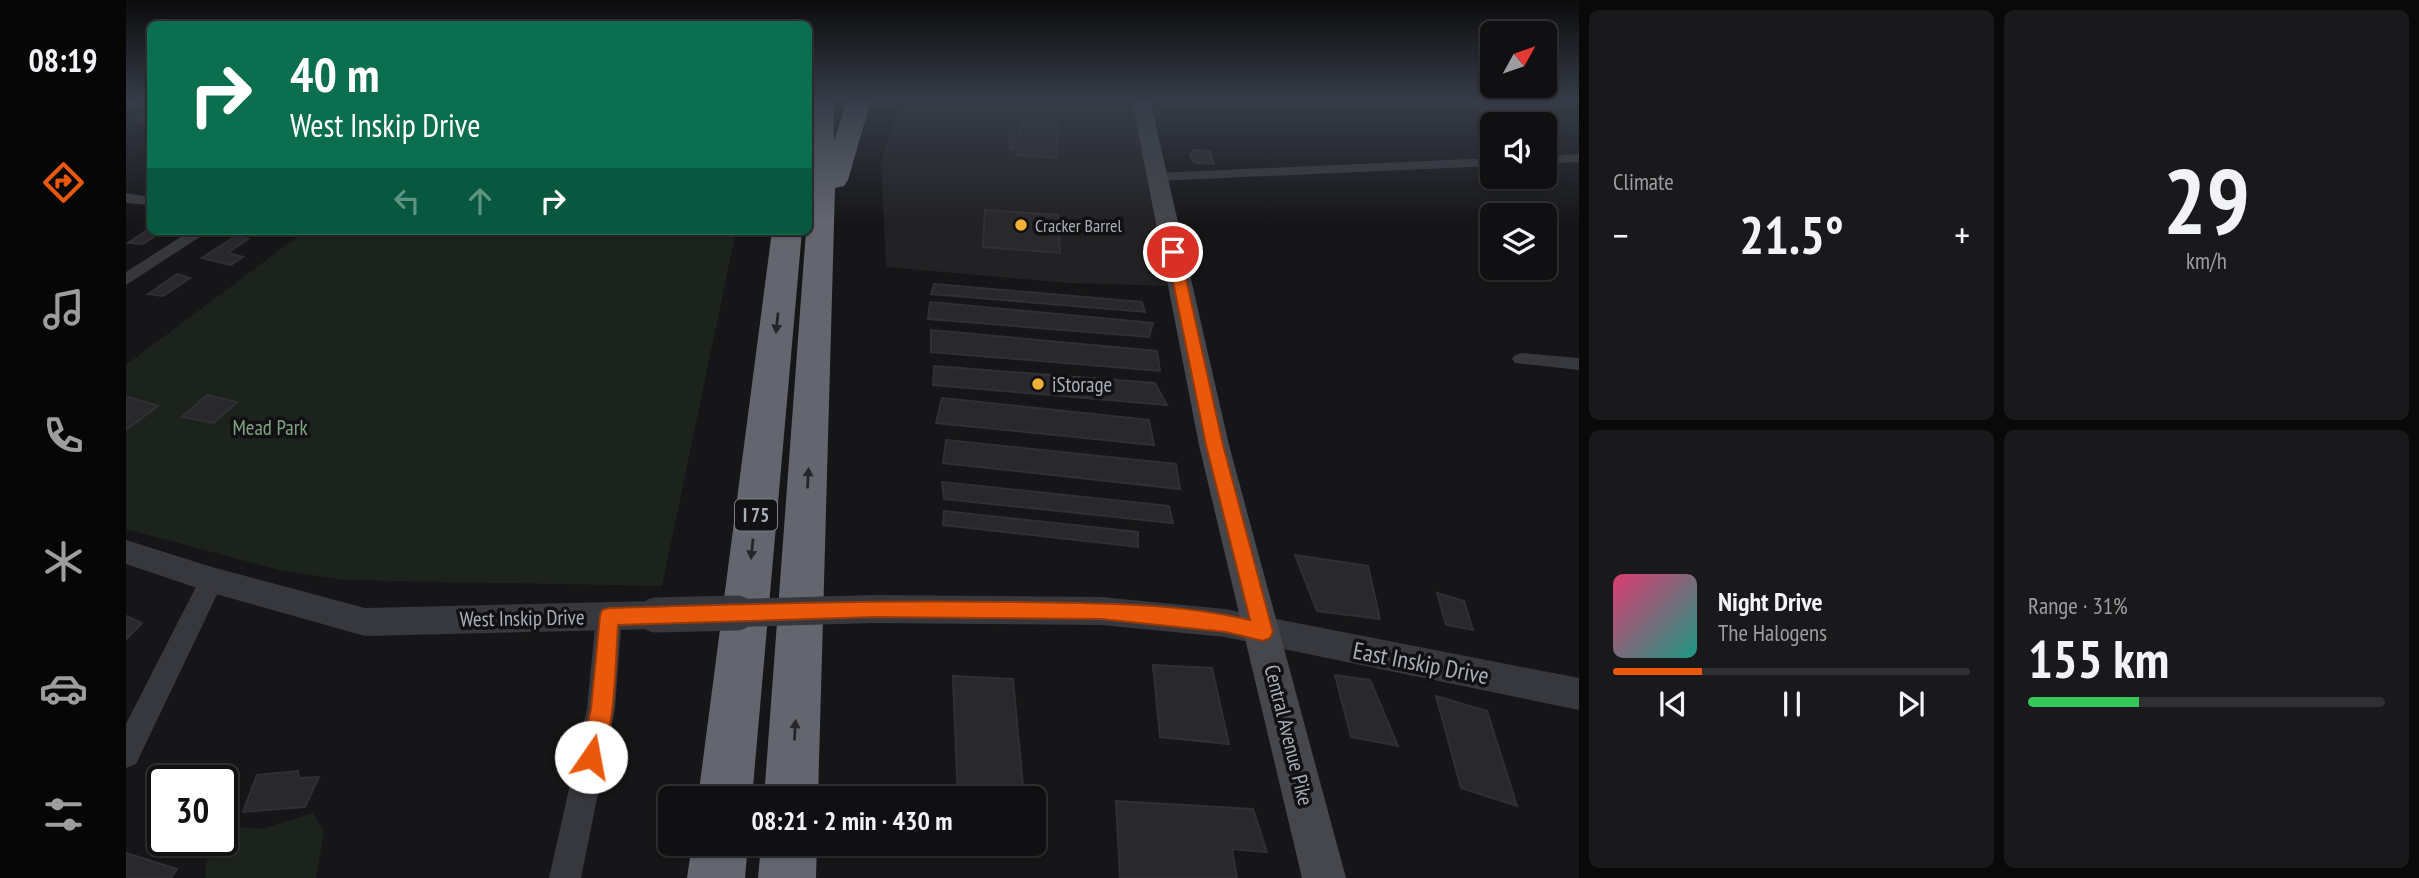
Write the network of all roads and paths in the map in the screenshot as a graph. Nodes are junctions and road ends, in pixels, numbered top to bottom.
1 (840, 141) edge
2 (1150, 141) edge
3 (1579, 158) edge
4 (1557, 159) edge
5 (1480, 163) edge
6 (1457, 164) junction
7 (1579, 169) edge
8 (1557, 170) edge
9 (1469, 174) junction
10 (1480, 174) edge
11 (1159, 182) junction
12 (126, 198) edge
13 (812, 200) edge
14 (147, 201) edge
15 (195, 235) edge
16 (793, 240) edge
17 (126, 280) edge
18 (1522, 359) dead end
19 (1579, 364) edge
20 (126, 552) edge
21 (212, 580) junction
22 (656, 615) joint
23 (609, 616) junction
24 (1263, 632) junction
25 (1579, 694) edge
26 (126, 754) edge
27 (726, 786) edge
28 (791, 786) edge
29 (719, 856) edge
30 (788, 856) edge
31 (565, 878) edge
32 (716, 878) edge
33 (787, 878) edge
34 (1324, 878) edge

1 - 13 highway
2 - 11 main road, Central Avenue Pike
3 - 4 street
5 - 6 street
6 - 9 street
6 - 11 street
7 - 8 street
9 - 10 street
9 - 11 street
11 - 24 main road, Central Avenue Pike
12 - 14 street
15 - 17 street
16 -> 27 highway, I 75
28 -> 16 highway, I 75
18 - 19 street
20 - 21 street, West Inskip Drive
21 - 23 street, West Inskip Drive
21 - 26 street
22 - 23 street, West Inskip Drive
22 - 24 street, West Inskip Drive, bridge
23 - 31 street
24 - 25 street, East Inskip Drive
24 - 34 main road, Central Avenue Pike
29 - 32 highway
30 - 33 highway

